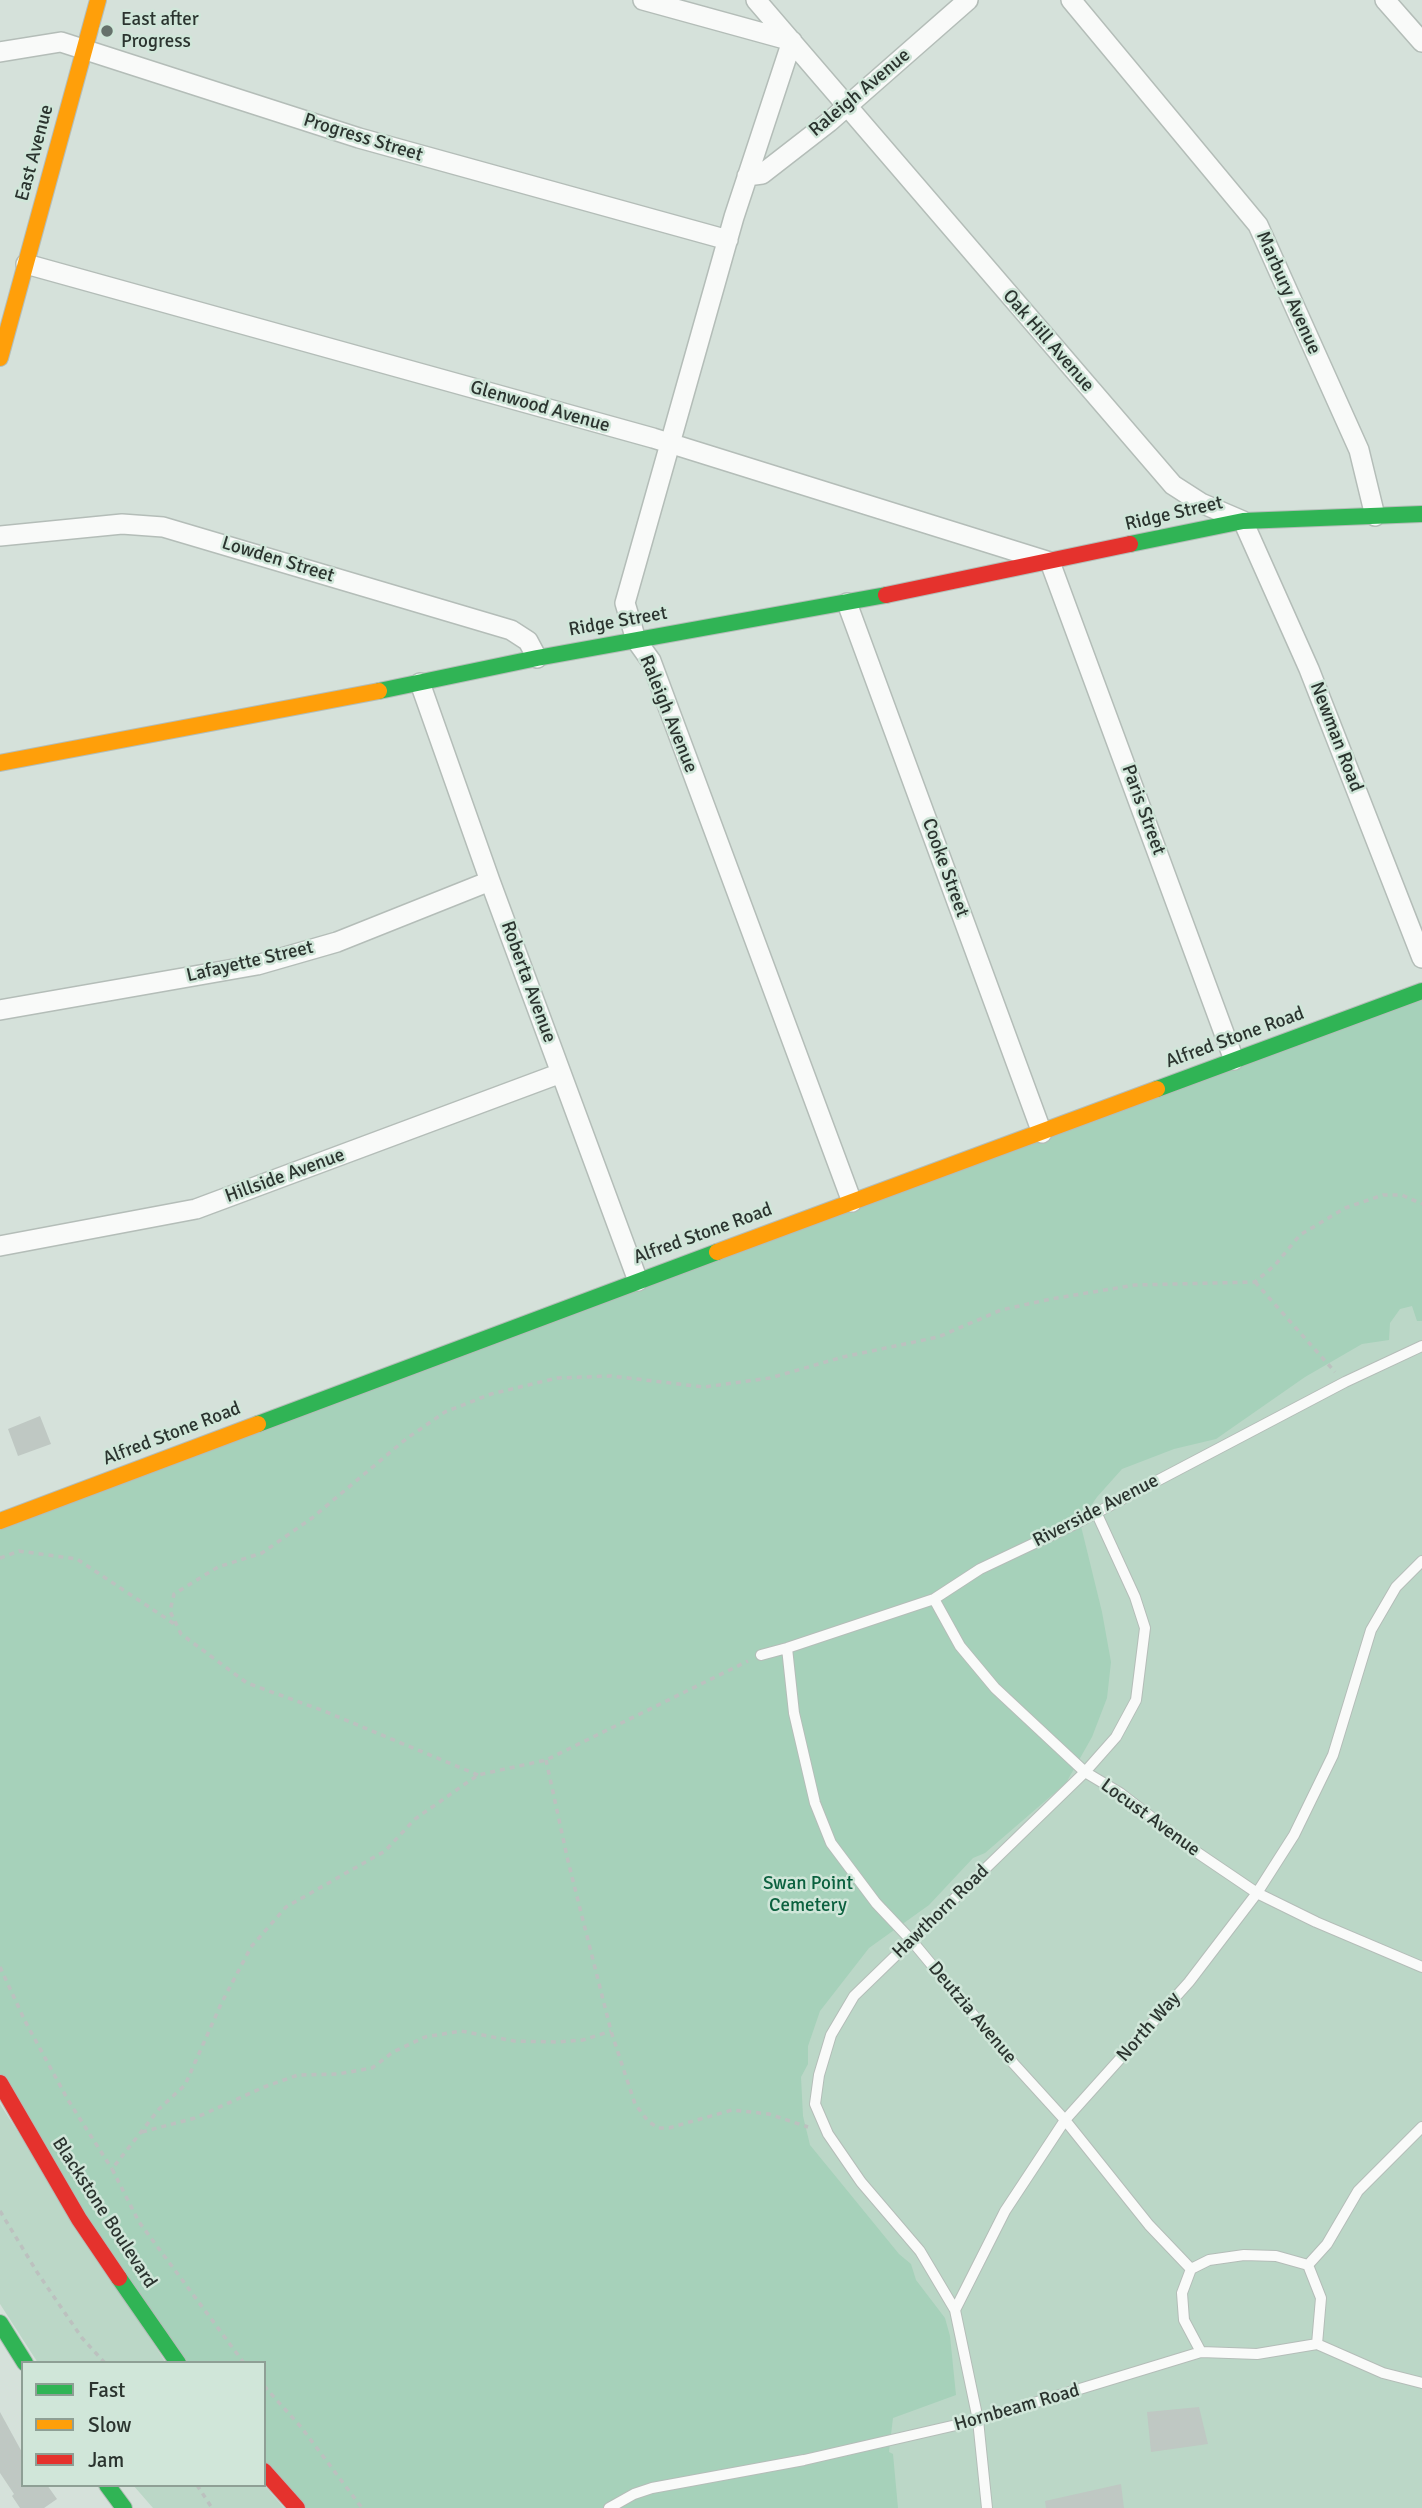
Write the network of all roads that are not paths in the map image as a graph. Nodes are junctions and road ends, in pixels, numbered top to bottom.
1 (98, 0) edge
2 (643, 0) edge
3 (756, 0) edge
4 (968, 0) edge
5 (1071, 0) edge
6 (1385, 0) edge
7 (792, 41) junction
8 (1422, 42) edge
9 (85, 48) junction
10 (0, 52) edge
11 (846, 107) junction
12 (747, 176) junction
13 (728, 240) junction
14 (26, 264) junction
15 (9, 299) edge
16 (0, 358) edge
17 (671, 443) junction
18 (1422, 514) edge
19 (1375, 516) junction
20 (1243, 520) junction
21 (0, 536) edge
22 (1050, 562) junction
23 (846, 603) junction
24 (636, 640) junction
25 (537, 658) junction
26 (420, 683) junction
27 (0, 763) edge
28 (490, 881) junction
29 (1422, 958) edge
30 (1422, 991) edge
31 (0, 1010) edge
32 (1234, 1060) junction
33 (561, 1073) junction
34 (1042, 1133) junction
35 (852, 1202) junction
36 (0, 1246) edge
37 (638, 1281) junction
38 (1422, 1346) edge
39 (1096, 1512) junction
40 (0, 1521) edge
41 (1422, 1561) edge
42 (934, 1599) junction
43 (788, 1648) junction
44 (761, 1655) road end
45 (1085, 1772) junction
46 (1257, 1893) junction
47 (912, 1941) junction
48 (1422, 1967) edge
49 (0, 2082) edge
50 (1065, 2120) junction
51 (1422, 2127) edge
52 (1308, 2265) junction
53 (1191, 2269) junction
54 (955, 2310) junction
55 (2, 2328) edge
56 (1317, 2344) junction
57 (1201, 2353) junction
58 (24, 2361) edge
59 (177, 2361) edge
60 (1422, 2383) edge
61 (978, 2420) junction
62 (266, 2473) edge
63 (108, 2487) edge
64 (124, 2508) edge
65 (297, 2508) edge
66 (609, 2508) edge
67 (987, 2508) edge

1 - 9 street, East Avenue
2 - 7 street
3 - 7 street, Oak Hill Avenue
4 - 11 street, Raleigh Avenue
5 - 19 street, Marbury Avenue
6 - 8 street
7 - 11 street, Oak Hill Avenue
7 - 12 street, Raleigh Avenue
9 - 10 street, Progress Street
9 - 13 street, Progress Street
9 - 14 street, East Avenue
11 - 12 street, Raleigh Avenue
11 - 20 street, Oak Hill Avenue
12 - 13 street, Raleigh Avenue
13 - 17 street, Raleigh Avenue
14 - 15 street, East Avenue
14 - 17 street, Glenwood Avenue
15 - 16 street, East Avenue
17 - 22 street, Glenwood Avenue
17 - 24 street, Raleigh Avenue
18 - 19 street, Oak Hill Avenue
19 - 20 street, Oak Hill Avenue
20 - 22 street, Ridge Street
20 - 29 street, Newman Road
21 - 25 street, Lowden Street
22 - 23 street, Ridge Street
22 - 32 street, Paris Street
23 - 24 street, Ridge Street
23 - 34 street, Cooke Street
24 - 25 street, Ridge Street
24 - 35 street, Raleigh Avenue
25 - 26 street, Ridge Street
26 - 27 street, Ridge Street
26 - 28 street, Roberta Avenue
28 - 31 street, Lafayette Street
28 - 33 street, Roberta Avenue
30 - 32 street, Alfred Stone Road
32 - 34 street, Alfred Stone Road
33 - 36 street, Hillside Avenue
33 - 37 street, Roberta Avenue
34 - 35 street, Alfred Stone Road
35 - 37 street, Alfred Stone Road
37 - 40 street, Alfred Stone Road
38 - 39 lane, Riverside Avenue
39 - 42 lane, Riverside Avenue
39 - 45 lane, Hawthorn Road
41 - 46 lane, North Way
42 - 43 lane, Riverside Avenue
42 - 45 lane, Locust Avenue
43 - 44 lane, Riverside Avenue
43 - 47 lane, Deutzia Avenue
45 - 46 lane, Locust Avenue
45 - 47 lane, Hawthorn Road
46 - 48 lane, Locust Avenue
46 - 50 lane, North Way
47 - 50 lane, Deutzia Avenue
47 - 54 lane, Hawthorn Road
49 - 59 street, Blackstone Boulevard
50 - 53 lane, Deutzia Avenue
50 - 54 lane, North Way
51 - 52 lane
52 - 53 lane
52 - 56 lane
53 - 57 lane
54 - 61 lane
55 - 58 street
56 - 57 lane, Hornbeam Road
56 - 60 lane
57 - 61 lane, Hornbeam Road
61 - 66 lane, Hornbeam Road
61 - 67 lane
62 - 65 street
63 - 64 street

